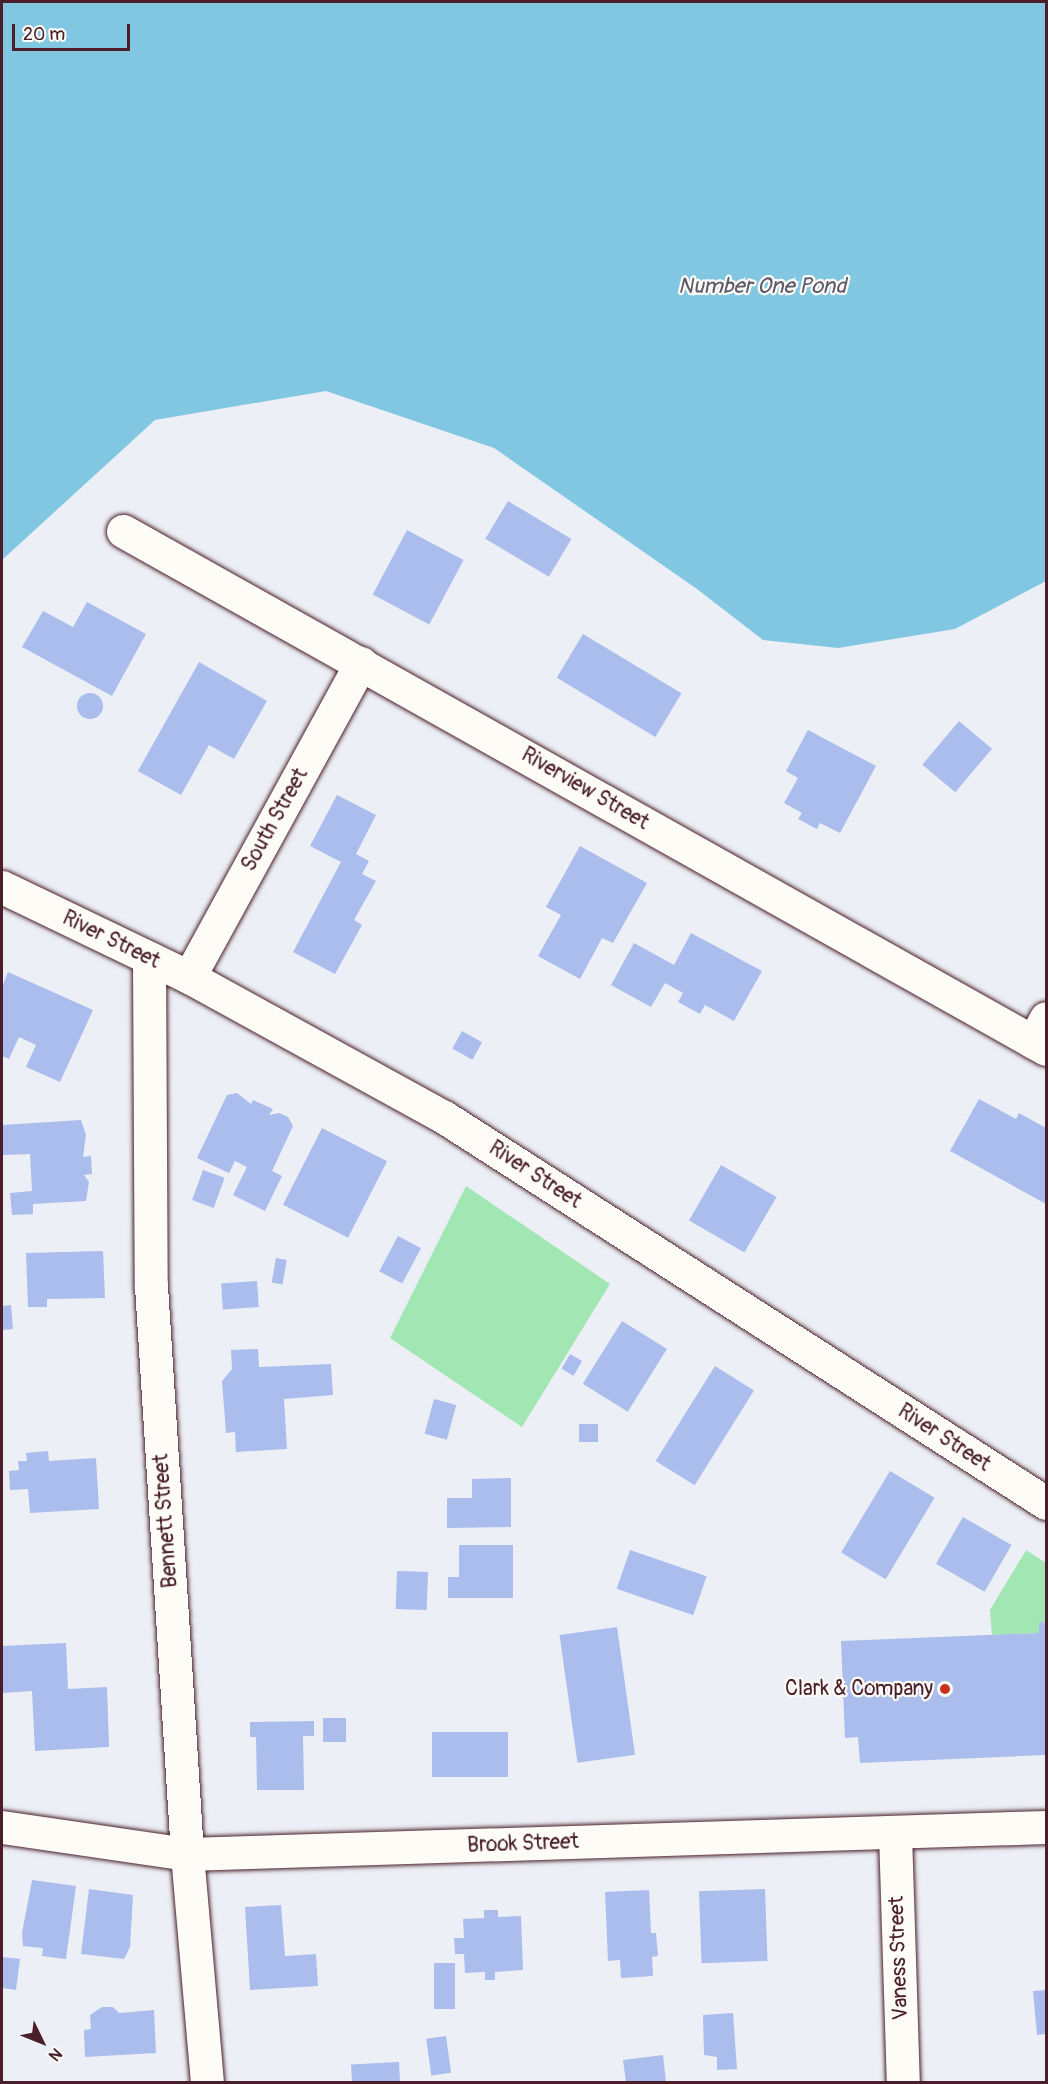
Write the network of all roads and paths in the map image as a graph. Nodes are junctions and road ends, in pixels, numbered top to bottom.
1 (123, 531) dead end
2 (362, 663) junction
3 (2, 887) edge
4 (149, 958) junction
5 (189, 977) junction
6 (1042, 1036) edge
7 (1047, 1503) edge
8 (2, 1827) edge
9 (1047, 1827) edge
10 (895, 1833) junction
11 (187, 1854) junction
12 (207, 2082) edge
13 (903, 2082) edge

1 - 2 street, Riverview Street
2 - 5 street, South Street
2 - 6 street, Riverview Street
3 - 4 street, River Street
4 - 5 street, River Street
4 - 11 street, Bennett Street
5 - 7 street, River Street
8 - 11 street, Brook Street
9 - 10 street, Brook Street
10 - 11 street, Brook Street
10 - 13 street, Vaness Street
11 - 12 street, Bennett Street

